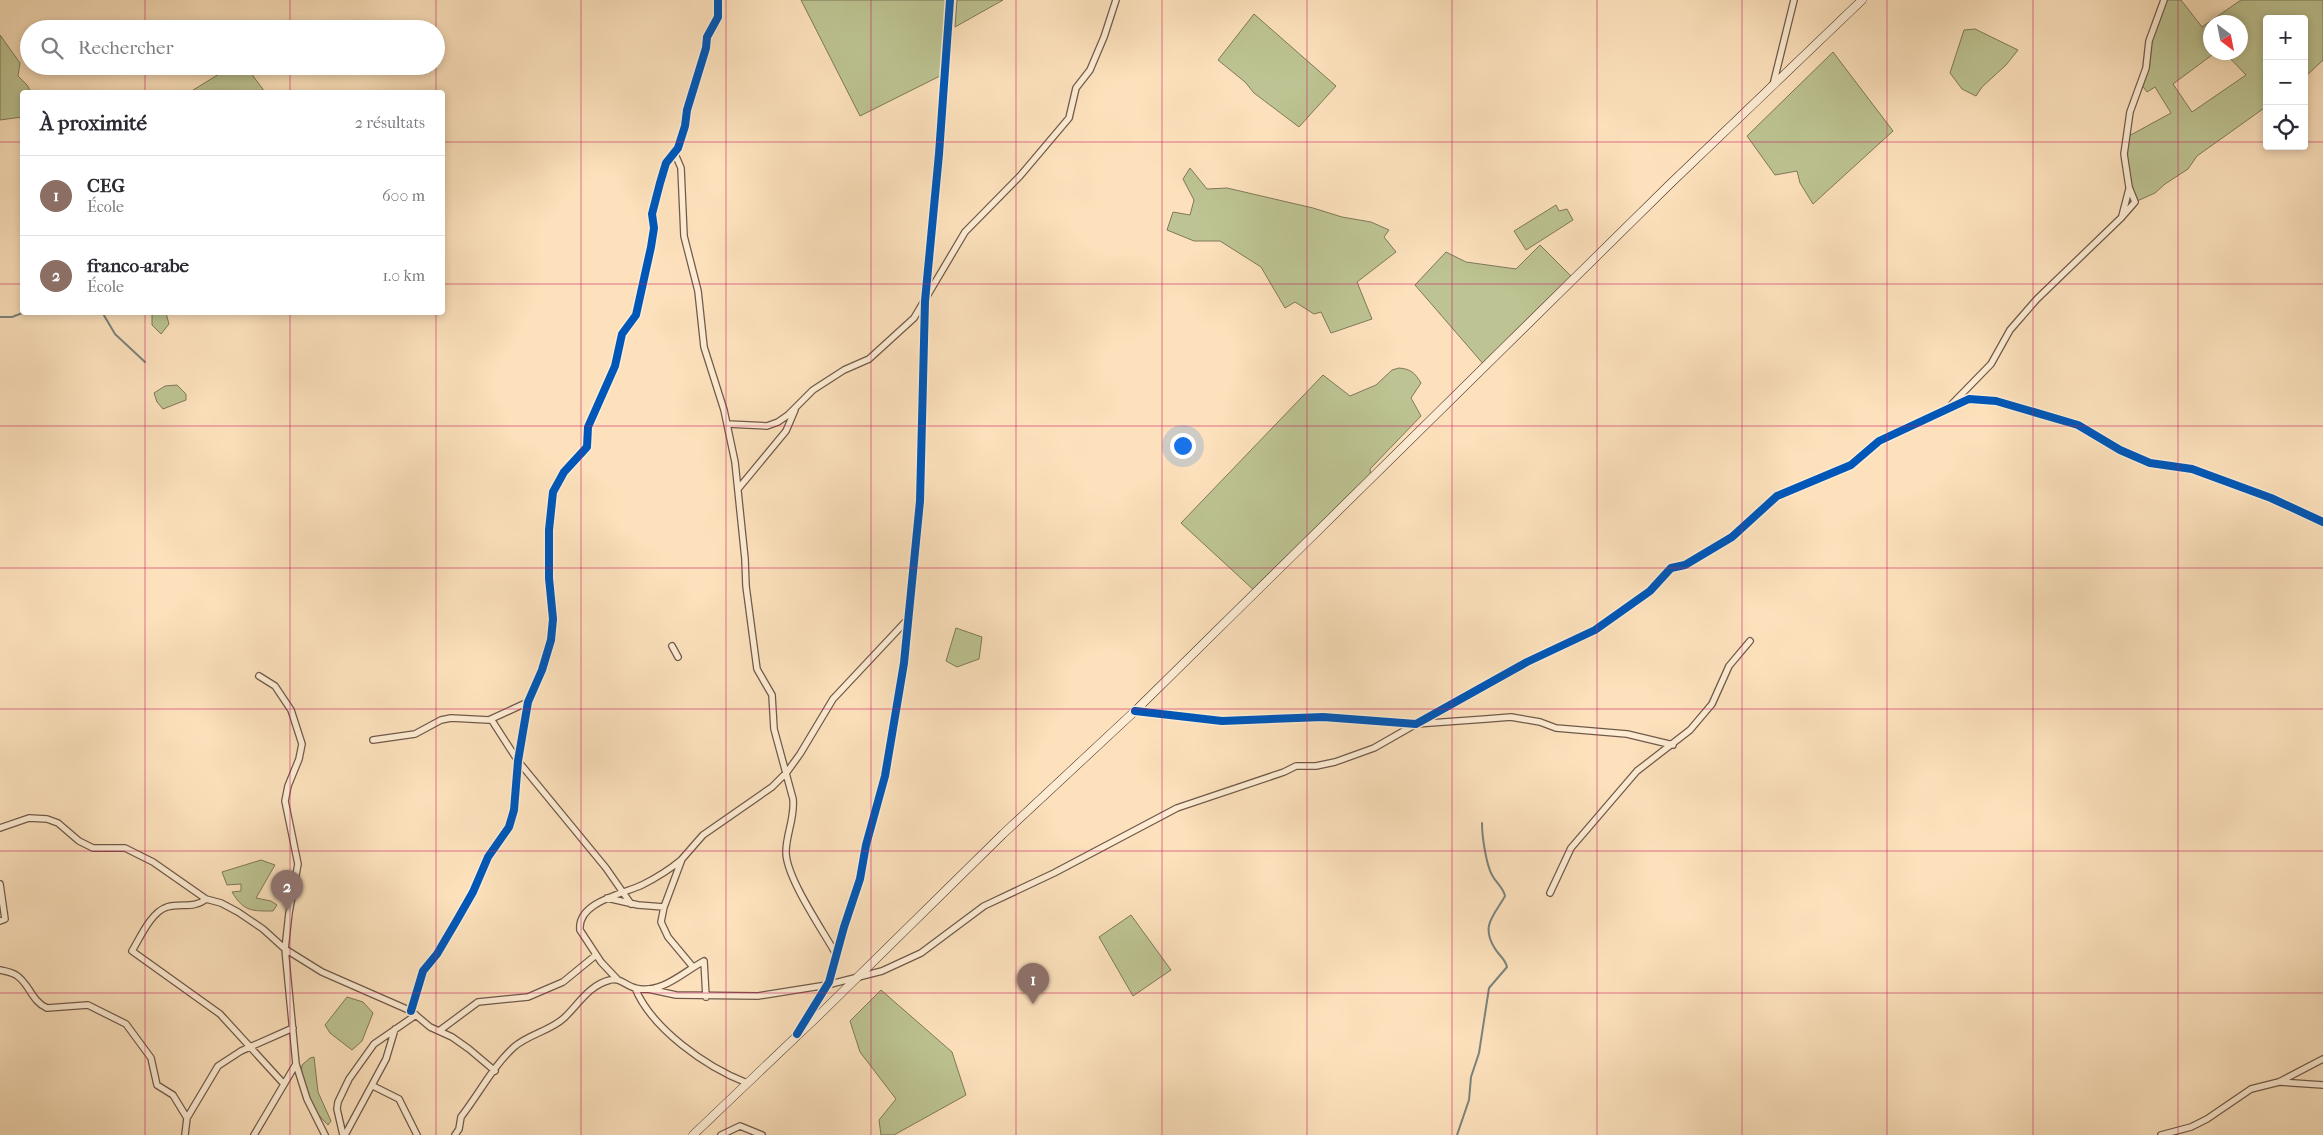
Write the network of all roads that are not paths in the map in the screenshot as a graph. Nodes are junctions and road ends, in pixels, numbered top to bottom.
1 (718, 0) edge
2 (950, 0) edge
3 (1116, 0) edge
4 (1794, 0) edge
5 (1862, 0) edge
6 (2164, 0) edge
7 (1773, 87) junction
8 (675, 154) junction
9 (925, 301) junction
10 (796, 408) junction
11 (1947, 409) junction
12 (727, 424) junction
13 (738, 489) junction
14 (2323, 522) edge
15 (909, 617) junction
16 (1750, 641) dead end
17 (672, 646) dead end
18 (678, 657) dead end
19 (259, 676) dead end
20 (528, 702) junction
21 (1135, 711) junction
22 (492, 719) junction
23 (1416, 724) junction
24 (373, 740) dead end
25 (1673, 745) junction
26 (518, 761) junction
27 (787, 772) junction
28 (0, 828) edge
29 (682, 859) junction
30 (614, 880) junction
31 (0, 884) edge
32 (622, 892) junction
33 (1550, 892) dead end
34 (609, 897) junction
35 (206, 899) junction
36 (631, 904) junction
37 (664, 907) junction
38 (0, 921) edge
39 (285, 949) junction
40 (596, 955) junction
41 (837, 956) junction
42 (693, 967) junction
43 (0, 970) edge
44 (617, 979) junction
45 (856, 979) junction
46 (827, 985) junction
47 (635, 988) junction
48 (648, 989) junction
49 (706, 997) junction
50 (413, 1013) junction
51 (293, 1028) junction
52 (395, 1029) junction
53 (439, 1031) junction
54 (797, 1034) junction
55 (251, 1048) junction
56 (2323, 1059) edge
57 (296, 1064) junction
58 (495, 1071) junction
59 (284, 1082) junction
60 (747, 1082) junction
61 (2279, 1082) junction
62 (2323, 1085) edge
63 (373, 1086) junction
64 (187, 1118) junction
65 (185, 1135) edge
66 (254, 1135) edge
67 (325, 1135) edge
68 (344, 1135) edge
69 (417, 1135) edge
70 (455, 1135) edge
71 (693, 1135) edge
72 (721, 1135) edge
73 (762, 1135) edge
74 (2161, 1135) edge

1 - 8 street
2 - 9 street
3 - 9 street
4 - 7 street
5 - 7 main road
6 - 11 street
7 - 21 main road
8 - 12 street
8 - 20 street
9 - 10 street
9 - 15 street
10 - 12 street
10 - 13 street
11 - 14 street
11 - 23 street
12 - 13 street
13 - 27 street
15 - 27 street
15 - 41 street
16 - 25 street
17 - 18 street
19 - 39 street
20 - 22 street
20 - 26 street
21 - 23 street
21 - 45 main road
22 - 24 street
22 - 26 street
23 - 25 street
23 - 45 street
25 - 33 street
26 - 30 street
26 - 50 street
27 - 29 street
27 - 41 street
28 - 35 street
29 - 32 street
29 - 37 street
30 - 32 street
30 - 34 street
31 - 38 street
32 - 34 street
32 - 36 street
34 - 36 street
34 - 40 street
35 - 39 street
35 - 55 street
36 - 37 street
37 - 42 street
39 - 50 street
39 - 51 street
40 - 44 street
40 - 53 street
41 - 46 street
42 - 48 street
42 - 49 street
43 - 64 street
44 - 47 street
44 - 58 street
45 - 46 street
45 - 54 main road
46 - 49 street
46 - 54 street
47 - 48 street
47 - 60 street
48 - 49 street
50 - 52 street
50 - 53 street
51 - 55 street
51 - 57 street
52 - 63 street
52 - 68 street
53 - 58 street
54 - 60 main road
55 - 59 street
55 - 64 street
56 - 61 street
57 - 59 street
57 - 67 street
58 - 70 street
59 - 66 street
60 - 71 main road
61 - 62 street
61 - 74 street
63 - 68 street
63 - 69 street
64 - 65 street
72 - 73 street

